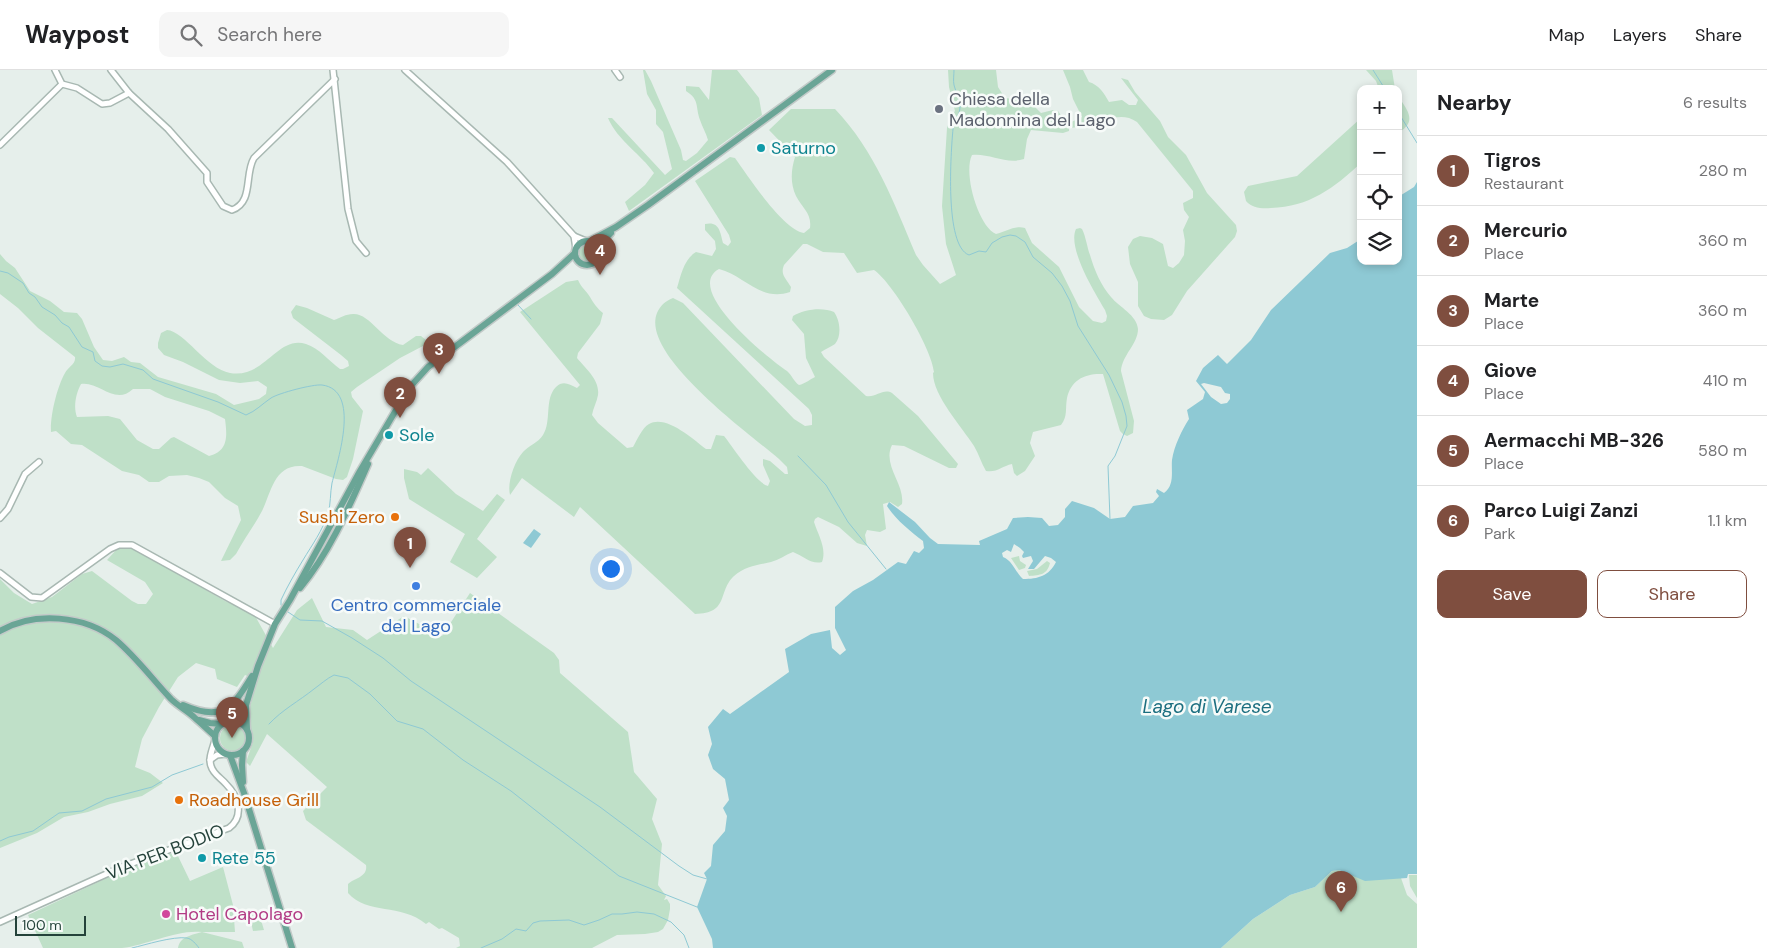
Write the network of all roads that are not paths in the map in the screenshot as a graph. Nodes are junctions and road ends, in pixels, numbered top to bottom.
1 (55, 70) edge
2 (111, 70) edge
3 (334, 70) edge
4 (405, 70) edge
5 (615, 70) edge
6 (819, 70) edge
7 (832, 70) edge
8 (620, 77) dead end
9 (821, 78) junction
10 (336, 79) junction
11 (62, 84) junction
12 (129, 93) junction
13 (0, 145) edge
14 (616, 228) junction
15 (574, 236) junction
16 (588, 241) junction
17 (575, 251) junction
18 (599, 251) junction
19 (366, 252) dead end
20 (581, 264) junction
21 (552, 274) junction
22 (382, 433) junction
23 (39, 462) dead end
24 (348, 494) junction
25 (0, 518) edge
26 (339, 525) junction
27 (316, 553) junction
28 (0, 573) edge
29 (290, 600) junction
30 (275, 624) junction
31 (0, 630) edge
32 (258, 666) junction
33 (173, 700) junction
34 (246, 705) junction
35 (196, 719) junction
36 (233, 720) junction
37 (222, 724) junction
38 (248, 729) junction
39 (215, 738) junction
40 (243, 751) junction
41 (228, 755) junction
42 (210, 760) junction
43 (244, 793) junction
44 (0, 922) edge
45 (292, 948) edge

1 - 11 street
2 - 12 street
3 - 10 street
4 - 15 street
5 - 8 street
6 - 9 street
7 - 9 main road
9 - 14 main road
10 - 12 street
10 - 19 street
11 - 12 street
11 - 13 street
14 - 16 main road
14 - 18 main road
15 - 16 street
15 - 17 street
16 - 17 main road
16 - 18 main road
17 - 20 main road
17 - 21 main road
18 - 20 main road
20 - 21 main road
21 - 22 main road
22 - 24 main road
22 - 26 main road
23 - 25 street
24 - 26 main road
24 - 27 main road
26 - 27 main road
26 - 29 main road
27 - 29 main road
28 - 30 street
29 - 30 main road
30 - 32 main road
31 - 33 main road
32 - 33 main road
32 - 34 main road
33 - 35 main road
34 - 36 main road
34 - 38 main road
35 - 37 main road
35 - 39 main road
36 - 37 main road
36 - 38 main road
37 - 39 main road
38 - 40 main road
39 - 41 main road
39 - 42 street
40 - 41 main road
40 - 43 main road
41 - 42 street
41 - 43 main road
42 - 44 street, VIA PER BODIO
43 - 45 main road

